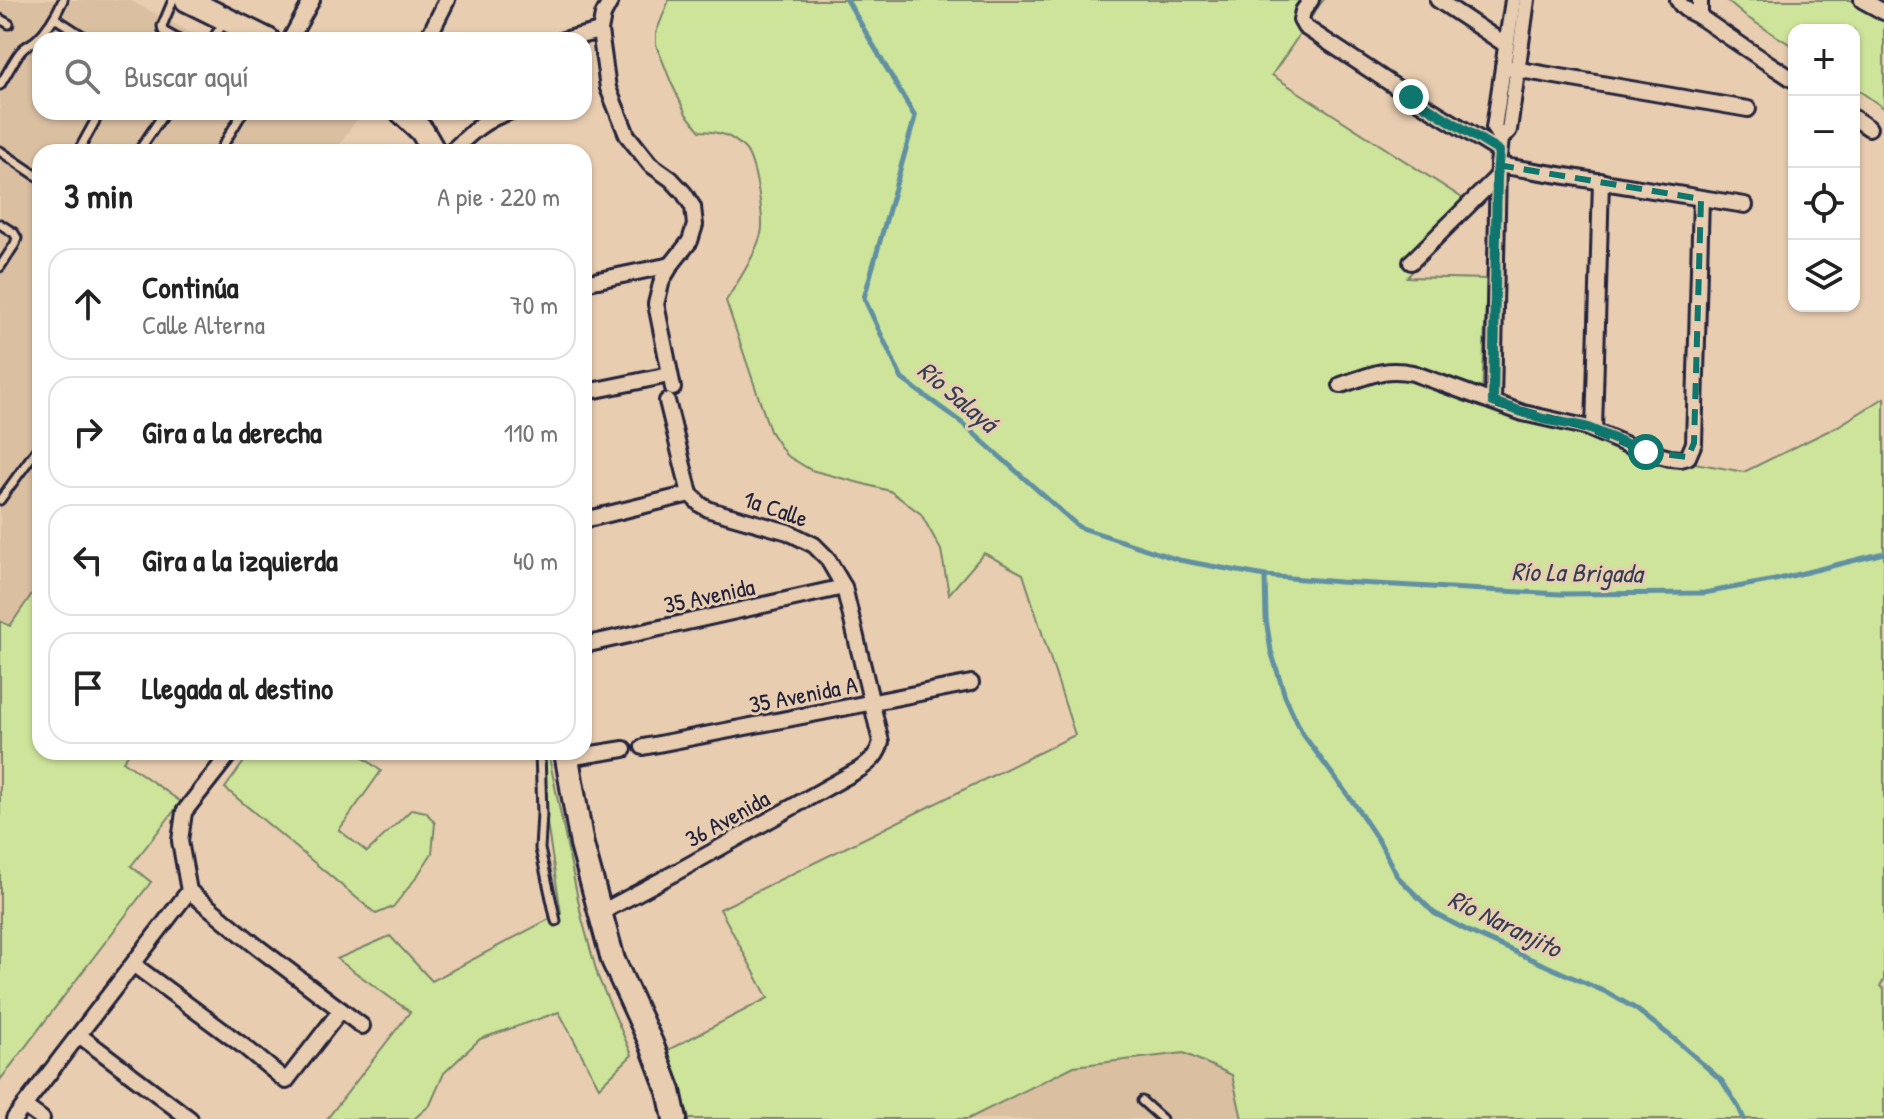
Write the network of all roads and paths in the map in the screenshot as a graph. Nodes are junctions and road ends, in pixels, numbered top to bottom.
1 (63, 0) edge
2 (173, 0) edge
3 (187, 0) edge
4 (312, 0) edge
5 (447, 0) edge
6 (611, 0) edge
7 (1311, 0) edge
8 (1438, 0) edge
9 (1513, 0) edge
10 (1527, 0) edge
11 (1678, 0) edge
12 (1700, 0) edge
13 (1862, 0) edge
14 (1884, 12) edge
15 (1700, 17) junction
16 (55, 18) junction
17 (0, 19) edge
18 (226, 19) junction
19 (9, 24) dead end
20 (600, 31) junction
21 (43, 32) edge
22 (77, 32) edge
23 (165, 32) edge
24 (217, 32) edge
25 (252, 32) edge
26 (294, 32) edge
27 (431, 32) edge
28 (592, 33) edge
29 (32, 44) edge
30 (1506, 45) junction
31 (1511, 68) junction
32 (1788, 76) edge
33 (0, 85) edge
34 (1748, 109) dead end
35 (96, 120) edge
36 (160, 120) edge
37 (238, 120) edge
38 (410, 120) edge
39 (492, 120) edge
40 (1860, 122) edge
41 (1869, 128) dead end
42 (82, 144) edge
43 (143, 144) edge
44 (224, 144) edge
45 (429, 144) edge
46 (460, 144) edge
47 (0, 151) edge
48 (1499, 158) junction
49 (32, 173) edge
50 (1601, 181) junction
51 (1701, 199) junction
52 (1745, 205) dead end
53 (0, 224) edge
54 (1411, 262) dead end
55 (671, 265) junction
56 (0, 267) edge
57 (592, 281) edge
58 (1341, 385) dead end
59 (669, 388) junction
60 (592, 392) edge
61 (1493, 402) junction
62 (1594, 430) junction
63 (32, 456) edge
64 (690, 494) junction
65 (0, 500) edge
66 (592, 518) edge
67 (844, 587) junction
68 (592, 643) edge
69 (971, 683) dead end
70 (872, 703) junction
71 (643, 747) dead end
72 (624, 749) dead end
73 (592, 752) edge
74 (873, 759) joint
75 (225, 760) edge
76 (540, 760) edge
77 (567, 760) edge
78 (189, 891) junction
79 (600, 913) junction
80 (556, 921) dead end
81 (134, 965) junction
82 (341, 1010) junction
83 (362, 1026) dead end
84 (79, 1035) junction
85 (1142, 1101) dead end
86 (24, 1106) junction
87 (14, 1119) edge
88 (42, 1119) edge
89 (190, 1119) edge
90 (675, 1119) edge
91 (1162, 1119) edge

1 - 16 lane
2 - 23 lane
3 - 18 main road
4 - 26 street
5 - 27 street
6 - 20 street
7 - 48 street
8 - 30 street
9 - 30 street
10 - 31 street
11 - 15 street
12 - 15 street
13 - 14 street
15 - 32 street
16 - 21 lane
16 - 22 lane
17 - 19 lane
18 - 24 lane
18 - 25 main road
20 - 28 street
20 - 55 street
29 - 33 lane
30 - 31 street
31 - 34 street
31 - 48 street
35 - 42 lane
36 - 43 lane
37 - 44 lane
38 - 45 main road
39 - 46 street
40 - 41 street
47 - 49 lane
48 - 50 street
48 - 54 street
48 - 61 street
50 - 51 street
50 - 62 street
51 - 52 street
51 - 62 street
53 - 56 lane
55 - 57 street
55 - 59 street
58 - 61 street
59 - 60 street
59 - 64 street
61 - 62 street
63 - 65 lane
64 - 66 street
64 - 67 street, 1a Calle
67 - 68 street, 35 Avenida
67 - 70 street, 1a Calle
69 - 70 street, 35 Avenida A
70 - 71 street, 35 Avenida A
70 - 74 street, 1a Calle
72 - 73 street
74 - 79 street, 36 Avenida
75 - 78 street
76 - 80 lane
77 - 79 main road
78 - 81 street
78 - 82 street
79 - 90 main road
81 - 82 street
81 - 84 street
82 - 83 street
84 - 86 street
84 - 89 street
85 - 91 lane
86 - 87 street
86 - 88 street

